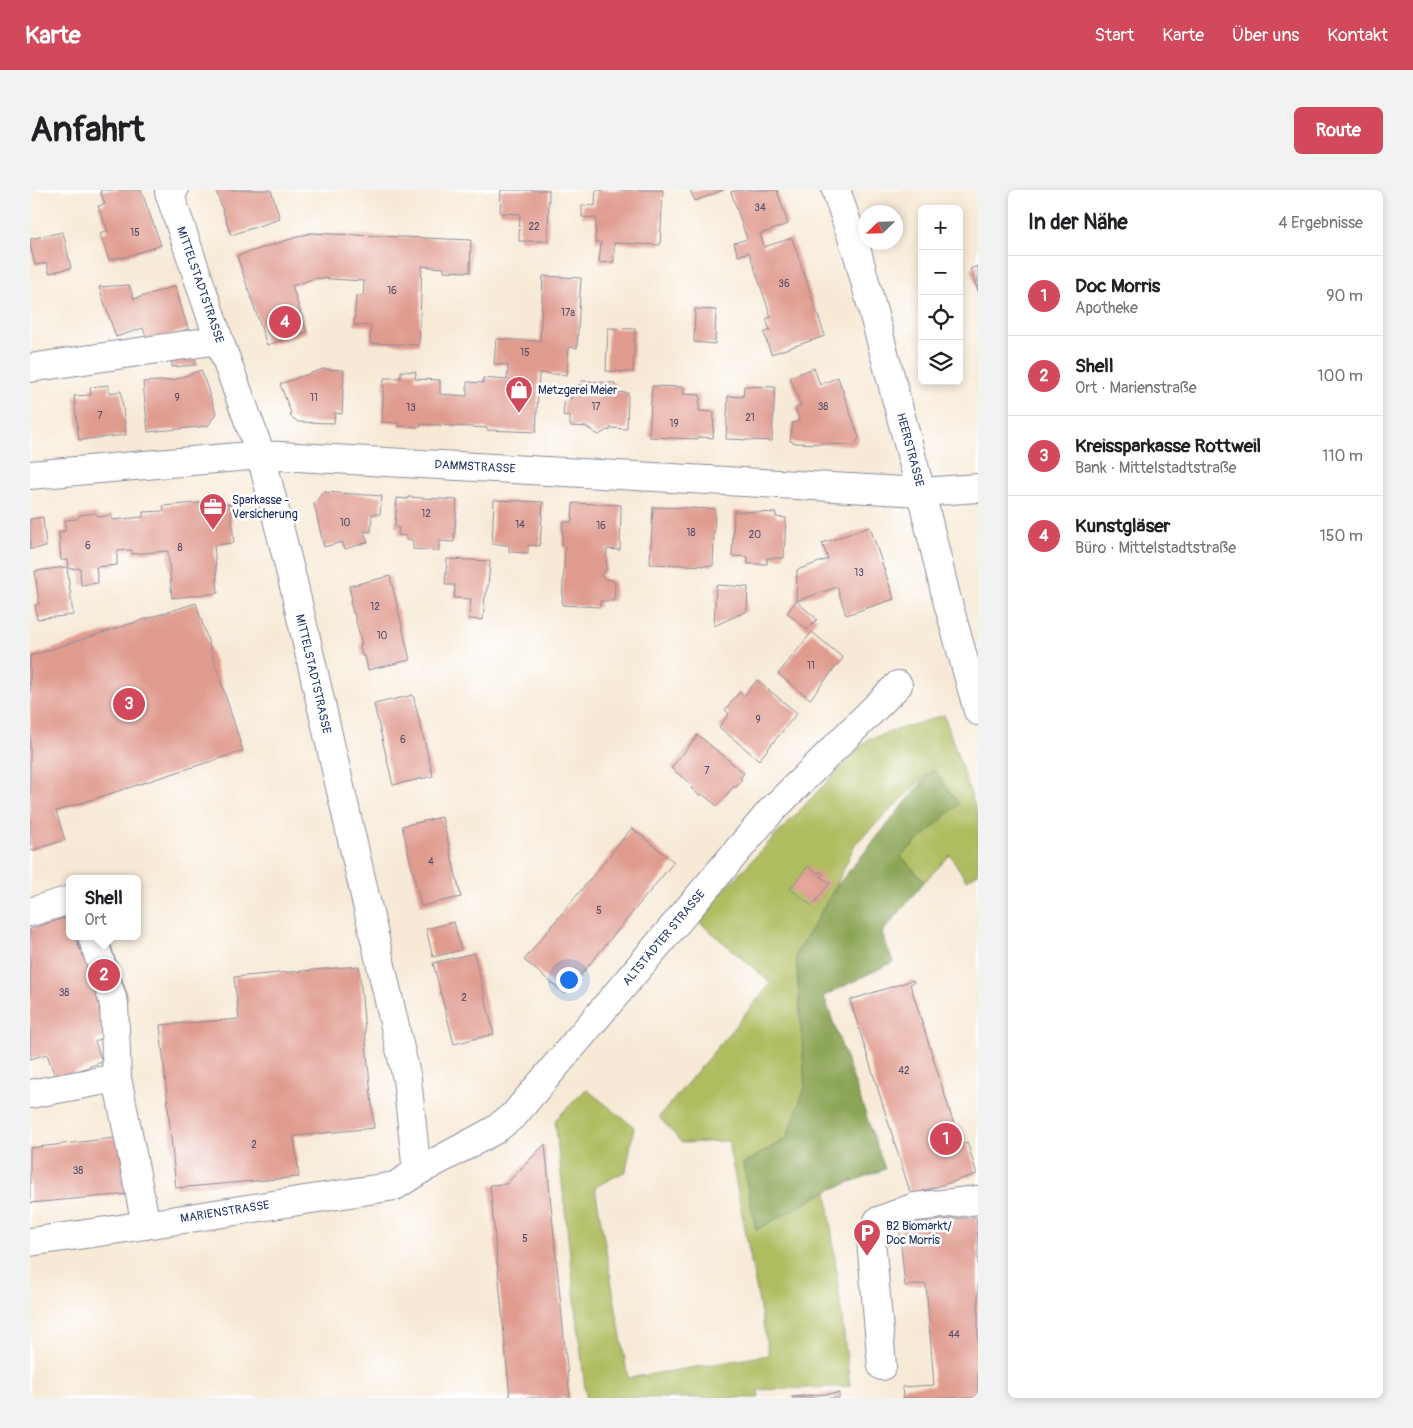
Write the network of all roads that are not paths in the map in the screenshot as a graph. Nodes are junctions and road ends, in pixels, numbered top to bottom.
1 (836, 190) edge
2 (172, 191) edge
3 (218, 340) junction
4 (30, 368) edge
5 (261, 455) junction
6 (30, 475) edge
7 (978, 488) edge
8 (921, 492) junction
9 (898, 685) dead end
10 (978, 711) edge
11 (66, 901) edge
12 (30, 912) edge
13 (93, 940) edge
14 (117, 1078) junction
15 (30, 1094) edge
16 (417, 1172) junction
17 (978, 1200) edge
18 (146, 1225) junction
19 (30, 1242) edge
20 (882, 1366) dead end

1 - 8 street, HEERSTRASSE
2 - 3 street, MITTELSTADTSTRASSE
3 - 4 street
3 - 5 street, MITTELSTADTSTRASSE
5 - 6 street, DAMMSTRASSE
5 - 8 street, DAMMSTRASSE
5 - 16 street, MITTELSTADTSTRASSE
7 - 8 street, DAMMSTRASSE
8 - 10 street, HEERSTRASSE
9 - 16 street, ALTSTÄDTER STRASSE
11 - 12 street
13 - 14 street
14 - 15 street
14 - 18 street
16 - 18 street, MARIENSTRASSE
17 - 20 street
18 - 19 street, MARIENSTRASSE

